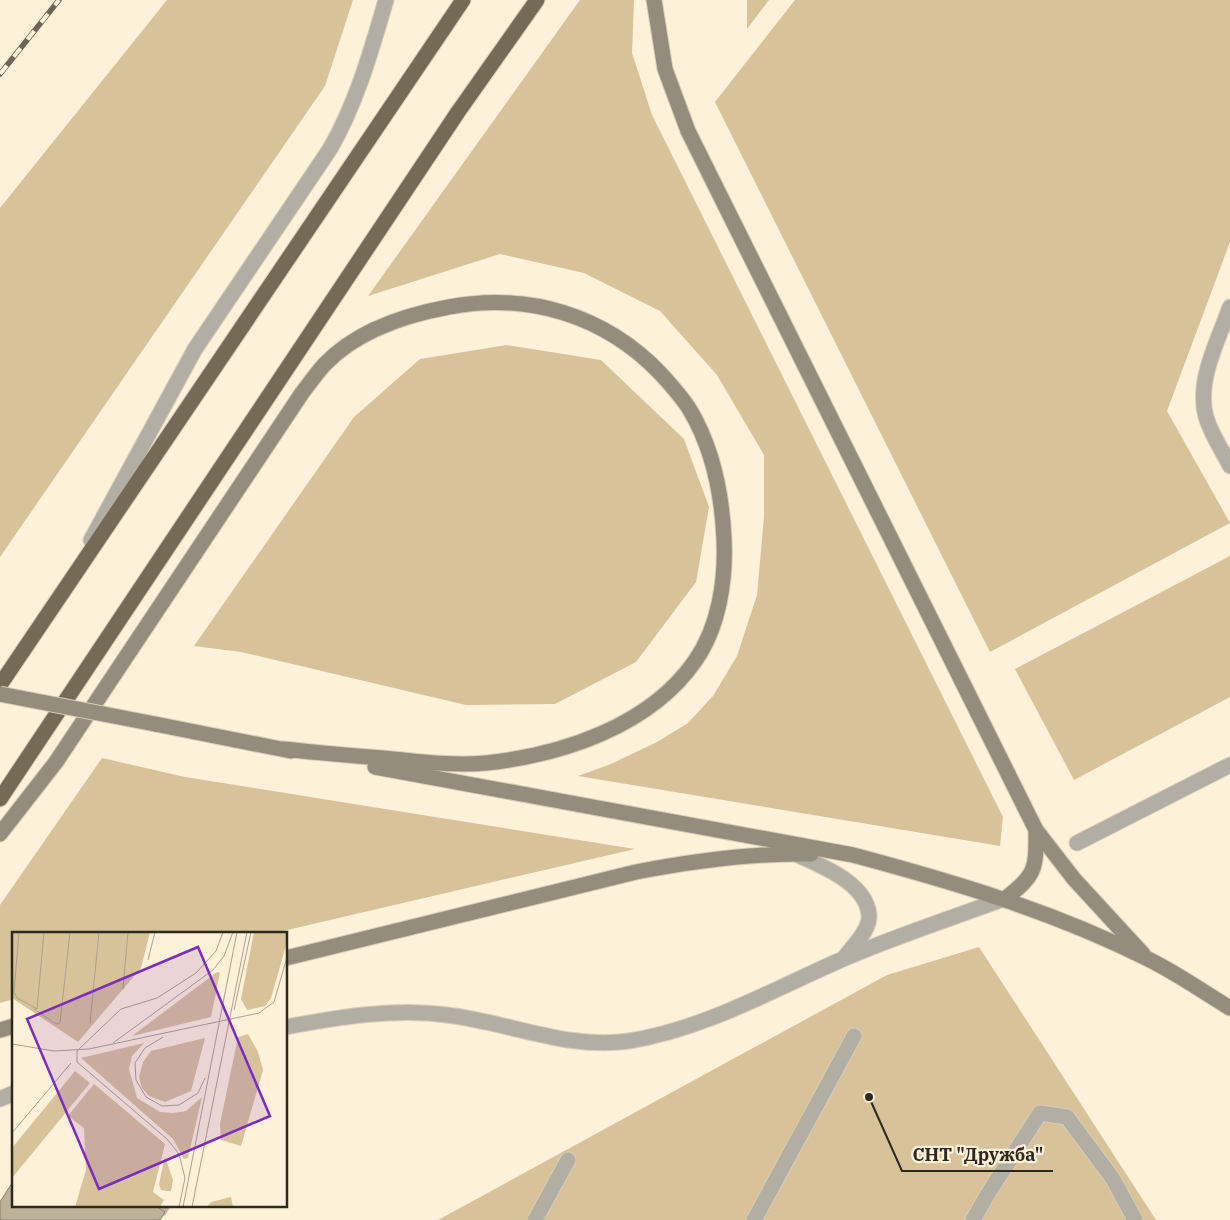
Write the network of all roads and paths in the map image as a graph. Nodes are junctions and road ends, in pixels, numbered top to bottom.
1 (386, 0) edge
2 (463, 0) edge
3 (537, 0) edge
4 (654, 0) edge
5 (1230, 307) edge
6 (1230, 466) edge
7 (70, 578) junction
8 (22, 652) junction
9 (0, 677) edge
10 (0, 685) edge
11 (0, 694) edge
12 (283, 750) junction
13 (1230, 765) edge
14 (0, 798) edge
15 (1036, 830) junction
16 (0, 834) edge
17 (1077, 843) dead end
18 (796, 854) junction
19 (853, 855) junction
20 (1006, 898) junction
21 (288, 958) edge
22 (845, 958) junction
23 (1147, 958) junction
24 (1230, 1008) edge
25 (288, 1026) edge
26 (854, 1036) dead end
27 (12, 1094) edge
28 (0, 1099) edge
29 (568, 1160) dead end
30 (535, 1220) edge
31 (754, 1220) edge
32 (973, 1220) edge
33 (1135, 1220) edge

1 - 7 street
2 - 7 highway
3 - 14 highway
4 - 15 main road
5 - 6 street
7 - 8 highway
8 - 9 main road
8 - 10 highway
11 - 12 main road, bridge
12 - 16 main road
12 - 19 main road
13 - 17 street
15 - 20 main road
15 - 23 main road
18 - 19 main road
18 - 21 main road
18 - 22 street
19 - 20 main road
20 - 22 street
20 - 23 main road
22 - 25 street
23 - 24 main road
26 - 31 street
27 - 28 street
29 - 30 street
32 - 33 street

